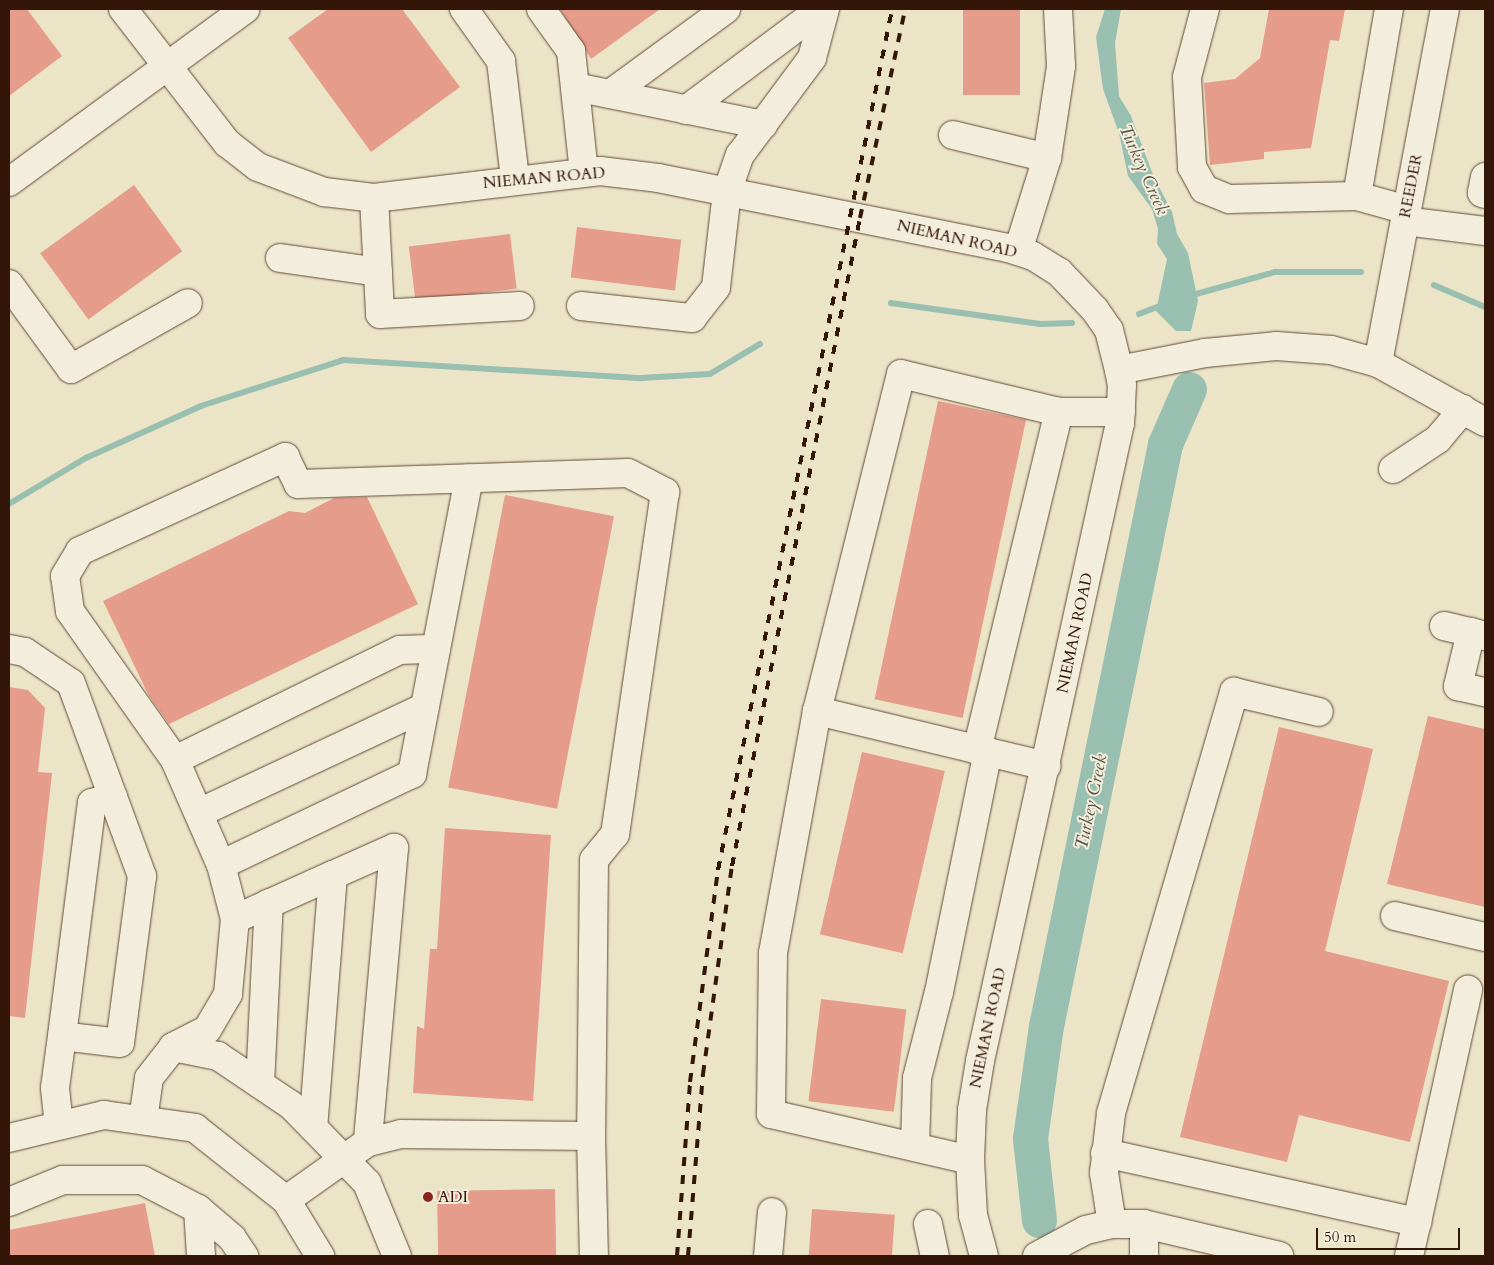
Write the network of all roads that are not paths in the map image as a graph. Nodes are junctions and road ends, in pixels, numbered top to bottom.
1 (123, 9) edge
2 (245, 9) edge
3 (464, 9) edge
4 (541, 9) edge
5 (726, 9) edge
6 (823, 9) edge
7 (1058, 9) edge
8 (1205, 9) edge
9 (1389, 9) edge
10 (1445, 9) edge
11 (166, 67) junction
12 (575, 87) junction
13 (610, 94) junction
14 (686, 110) junction
15 (763, 125) junction
16 (953, 135) dead end
17 (1047, 158) junction
18 (584, 172) junction
19 (1485, 177) edge
20 (515, 179) junction
21 (9, 182) edge
22 (727, 192) junction
23 (1485, 194) edge
24 (1357, 196) junction
25 (374, 198) junction
26 (1406, 215) junction
27 (1485, 231) edge
28 (1018, 252) junction
29 (280, 258) dead end
30 (378, 272) junction
31 (9, 284) edge
32 (188, 303) dead end
33 (520, 306) dead end
34 (581, 306) dead end
35 (1378, 363) junction
36 (1119, 370) junction
37 (1059, 412) junction
38 (1121, 412) junction
39 (1474, 416) edge
40 (1393, 469) dead end
41 (469, 478) junction
42 (1444, 626) dead end
43 (1478, 634) edge
44 (9, 649) edge
45 (436, 649) junction
46 (1485, 692) edge
47 (425, 707) junction
48 (817, 711) junction
49 (1319, 712) dead end
50 (983, 751) junction
51 (175, 760) junction
52 (1046, 766) junction
53 (113, 797) junction
54 (200, 812) junction
55 (221, 865) junction
56 (333, 875) junction
57 (269, 904) junction
58 (1395, 916) dead end
59 (235, 919) junction
60 (1485, 936) edge
61 (1468, 990) dead end
62 (62, 1036) junction
63 (173, 1047) junction
64 (260, 1084) junction
65 (143, 1120) junction
66 (59, 1125) junction
67 (313, 1128) junction
68 (590, 1136) junction
69 (9, 1138) edge
70 (368, 1142) junction
71 (915, 1147) junction
72 (1106, 1153) junction
73 (344, 1159) junction
74 (970, 1160) junction
75 (286, 1200) junction
76 (9, 1202) edge
77 (198, 1209) junction
78 (772, 1212) dead end
79 (1417, 1222) junction
80 (928, 1224) dead end
81 (1112, 1224) junction
82 (1144, 1224) junction
83 (201, 1256) edge
84 (244, 1256) edge
85 (320, 1256) edge
86 (397, 1256) edge
87 (594, 1256) edge
88 (768, 1256) edge
89 (935, 1256) edge
90 (984, 1256) edge
91 (1037, 1256) edge
92 (1144, 1256) edge
93 (1280, 1256) edge
94 (1409, 1256) edge

1 - 11 street, NIEMAN ROAD
2 - 11 street
3 - 20 street
4 - 12 street
5 - 13 street
6 - 14 street
6 - 15 street
7 - 17 street
8 - 24 street
9 - 24 street
10 - 26 street, REEDER
11 - 21 street
11 - 25 street, NIEMAN ROAD
12 - 13 street
12 - 18 street
13 - 14 street
14 - 15 street
15 - 22 street
16 - 17 street
17 - 28 street
18 - 20 street, NIEMAN ROAD
18 - 22 street, NIEMAN ROAD
19 - 23 street
20 - 25 street, NIEMAN ROAD
22 - 28 street, NIEMAN ROAD
22 - 34 street
24 - 26 street
25 - 30 street
26 - 27 street
26 - 35 street, REEDER
28 - 36 street, NIEMAN ROAD
29 - 30 street
30 - 33 street
31 - 32 street
35 - 36 street
35 - 39 street
36 - 38 street, NIEMAN ROAD
37 - 38 street
37 - 48 street
37 - 50 street
38 - 52 street, NIEMAN ROAD
39 - 40 street
41 - 45 street
41 - 51 street
41 - 68 street
42 - 43 street
43 - 46 street
44 - 53 street
45 - 47 street
45 - 51 street
47 - 54 street
47 - 55 street
48 - 50 street
48 - 71 street
49 - 72 street
50 - 52 street
50 - 71 street
51 - 54 street
52 - 74 street, NIEMAN ROAD
53 - 62 street
53 - 62 street
54 - 55 street
55 - 59 street
56 - 57 street
56 - 67 street
56 - 70 street
57 - 59 street
57 - 64 street
58 - 60 street
59 - 63 street
61 - 79 street
62 - 66 street
63 - 64 street
63 - 65 street
64 - 67 street
65 - 66 street
65 - 75 street
66 - 69 street
67 - 73 street
68 - 70 street
68 - 87 street
70 - 73 street
71 - 74 street
72 - 79 street
72 - 81 street
73 - 75 street
73 - 86 street
74 - 90 street, NIEMAN ROAD
75 - 85 street
76 - 77 street
77 - 83 street
77 - 84 street
78 - 88 street
79 - 94 street
80 - 89 street
81 - 82 street
81 - 91 street
82 - 92 street
82 - 93 street

